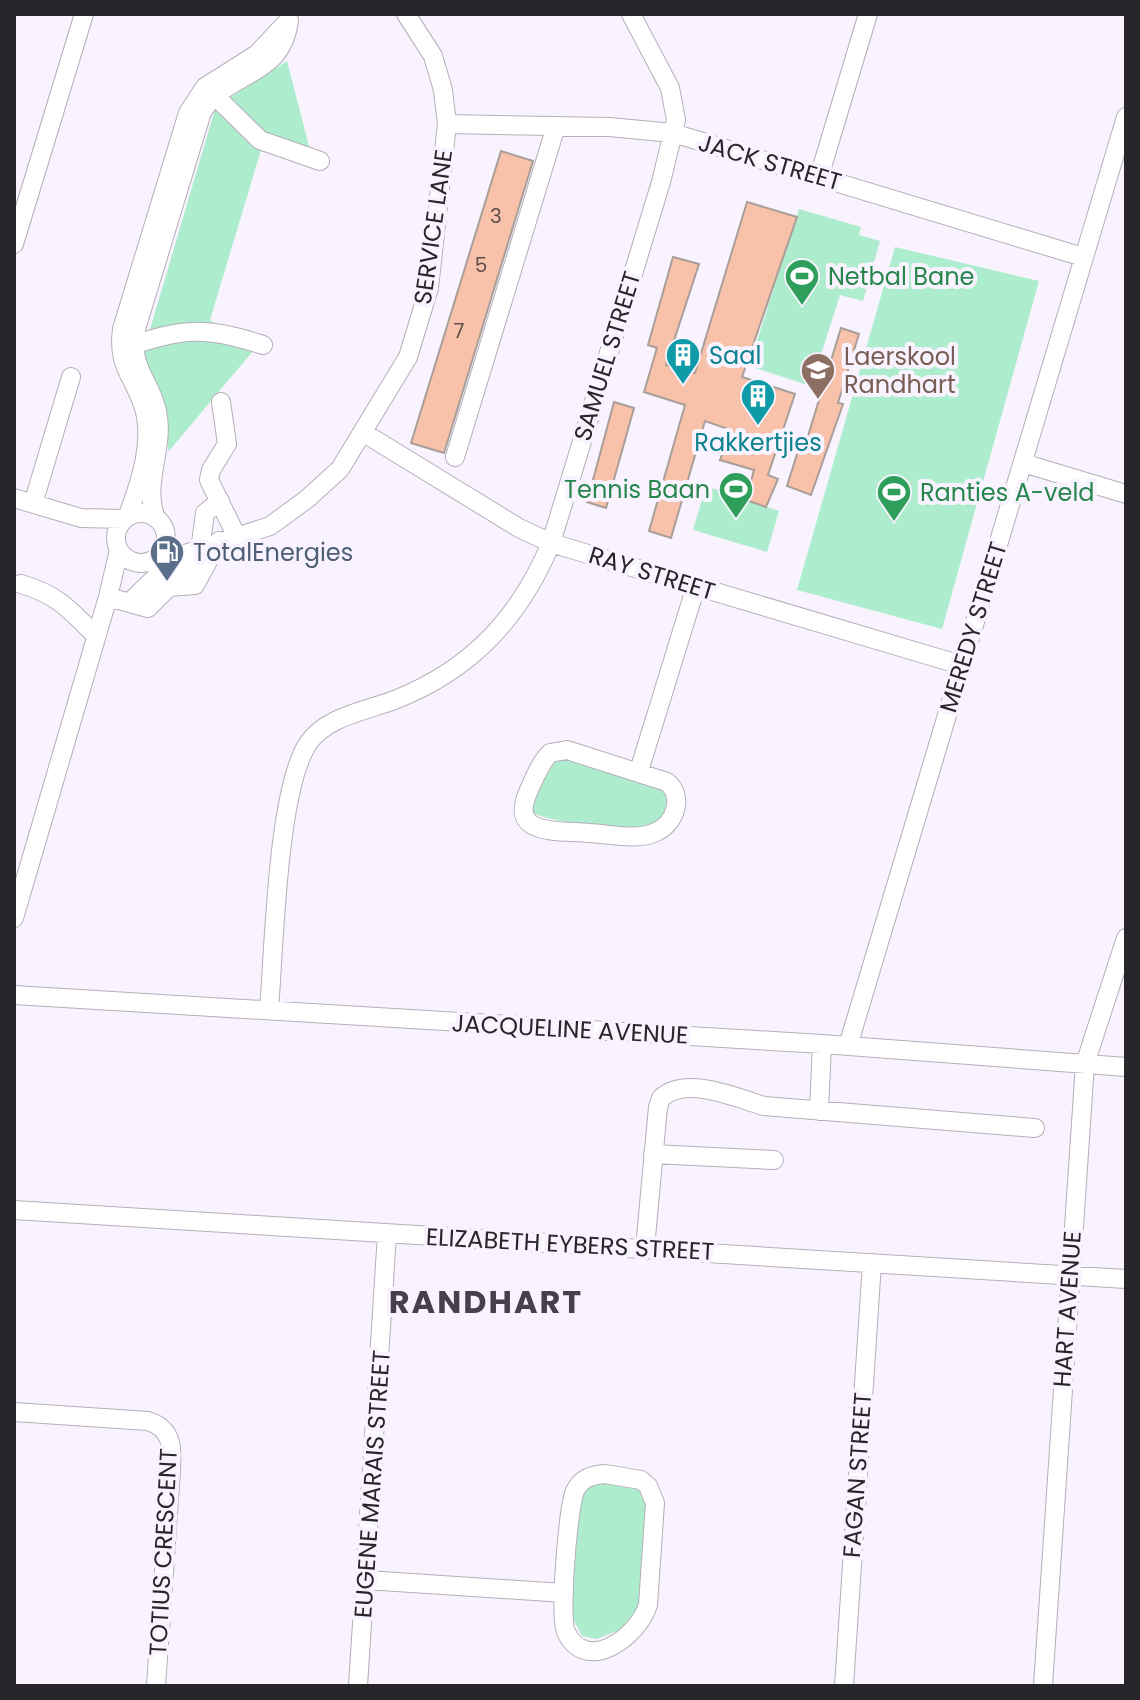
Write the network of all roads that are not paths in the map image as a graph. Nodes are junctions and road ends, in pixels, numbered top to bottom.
1 (84, 14) edge
2 (406, 14) edge
3 (631, 14) edge
4 (868, 14) edge
5 (290, 17) edge
6 (210, 91) junction
7 (1126, 117) edge
8 (447, 124) junction
9 (556, 126) junction
10 (673, 133) junction
11 (320, 161) dead end
12 (819, 177) junction
13 (14, 244) edge
14 (1083, 257) junction
15 (263, 345) dead end
16 (127, 347) junction
17 (71, 377) dead end
18 (221, 402) dead end
19 (364, 433) junction
20 (455, 457) dead end
21 (1023, 463) junction
22 (1126, 494) edge
23 (14, 498) edge
24 (220, 501) junction
25 (33, 504) junction
26 (126, 517) junction
27 (81, 518) junction
28 (161, 524) junction
29 (217, 541) junction
30 (551, 543) junction
31 (117, 545) junction
32 (154, 569) junction
33 (21, 584) dead end
34 (696, 586) junction
35 (109, 594) junction
36 (96, 636) junction
37 (961, 665) junction
38 (639, 771) junction
39 (14, 918) edge
40 (1126, 938) edge
41 (14, 995) edge
42 (269, 1010) junction
43 (822, 1044) junction
44 (848, 1046) junction
45 (1085, 1064) junction
46 (1126, 1067) edge
47 (819, 1111) junction
48 (1035, 1128) dead end
49 (653, 1154) junction
50 (774, 1160) dead end
51 (14, 1210) edge
52 (387, 1234) junction
53 (645, 1248) junction
54 (872, 1263) junction
55 (1069, 1276) junction
56 (1126, 1279) edge
57 (14, 1412) edge
58 (366, 1580) junction
59 (564, 1593) junction
60 (156, 1686) edge
61 (358, 1686) edge
62 (844, 1686) edge
63 (1043, 1686) edge

1 - 13 street
2 - 8 street, SERVICE LANE
3 - 10 street, SAMUEL STREET
4 - 12 street
5 - 6 street
6 - 11 street
6 - 16 street
7 - 14 street, MEREDY STREET
8 - 9 street, JACK STREET
8 - 19 street, SERVICE LANE
9 - 10 street, JACK STREET
9 - 20 street
10 - 12 street, JACK STREET
10 - 30 street, SAMUEL STREET
12 - 14 street, JACK STREET
14 - 21 street, MEREDY STREET
15 - 16 street
16 - 26 street
16 - 28 street
17 - 25 street
18 - 24 street
19 - 29 street, SERVICE LANE
19 - 30 street, RAY STREET
21 - 22 street
21 - 37 street, MEREDY STREET
23 - 25 street
24 - 29 street
24 - 29 street
25 - 27 street
26 - 27 street
26 - 28 street
26 - 31 street
27 - 31 street
28 - 29 street
28 - 32 street
29 - 32 street, SERVICE LANE
29 - 32 street
30 - 34 street, RAY STREET
30 - 42 street, SAMUEL STREET
31 - 32 street
31 - 35 street
32 - 35 street
32 - 35 street
33 - 36 street
34 - 37 street, RAY STREET
34 - 38 street
35 - 36 street
36 - 39 street
37 - 44 street, MEREDY STREET
38 - 38 street
40 - 45 street, HART AVENUE
41 - 42 street, JACQUELINE AVENUE
42 - 43 street, JACQUELINE AVENUE
43 - 44 street, JACQUELINE AVENUE
43 - 47 street
44 - 45 street, JACQUELINE AVENUE
45 - 46 street, JACQUELINE AVENUE
45 - 55 street, HART AVENUE
47 - 48 street
47 - 49 street
49 - 50 street
49 - 53 street
51 - 52 street, ELIZABETH EYBERS STREET
52 - 53 street, ELIZABETH EYBERS STREET
52 - 58 street, EUGENE MARAIS STREET
53 - 54 street, ELIZABETH EYBERS STREET
54 - 55 street, ELIZABETH EYBERS STREET
54 - 62 street, FAGAN STREET
55 - 56 street, ELIZABETH EYBERS STREET
55 - 63 street, HART AVENUE
57 - 60 street, TOTIUS CRESCENT
58 - 59 street
58 - 61 street, EUGENE MARAIS STREET
59 - 59 street

